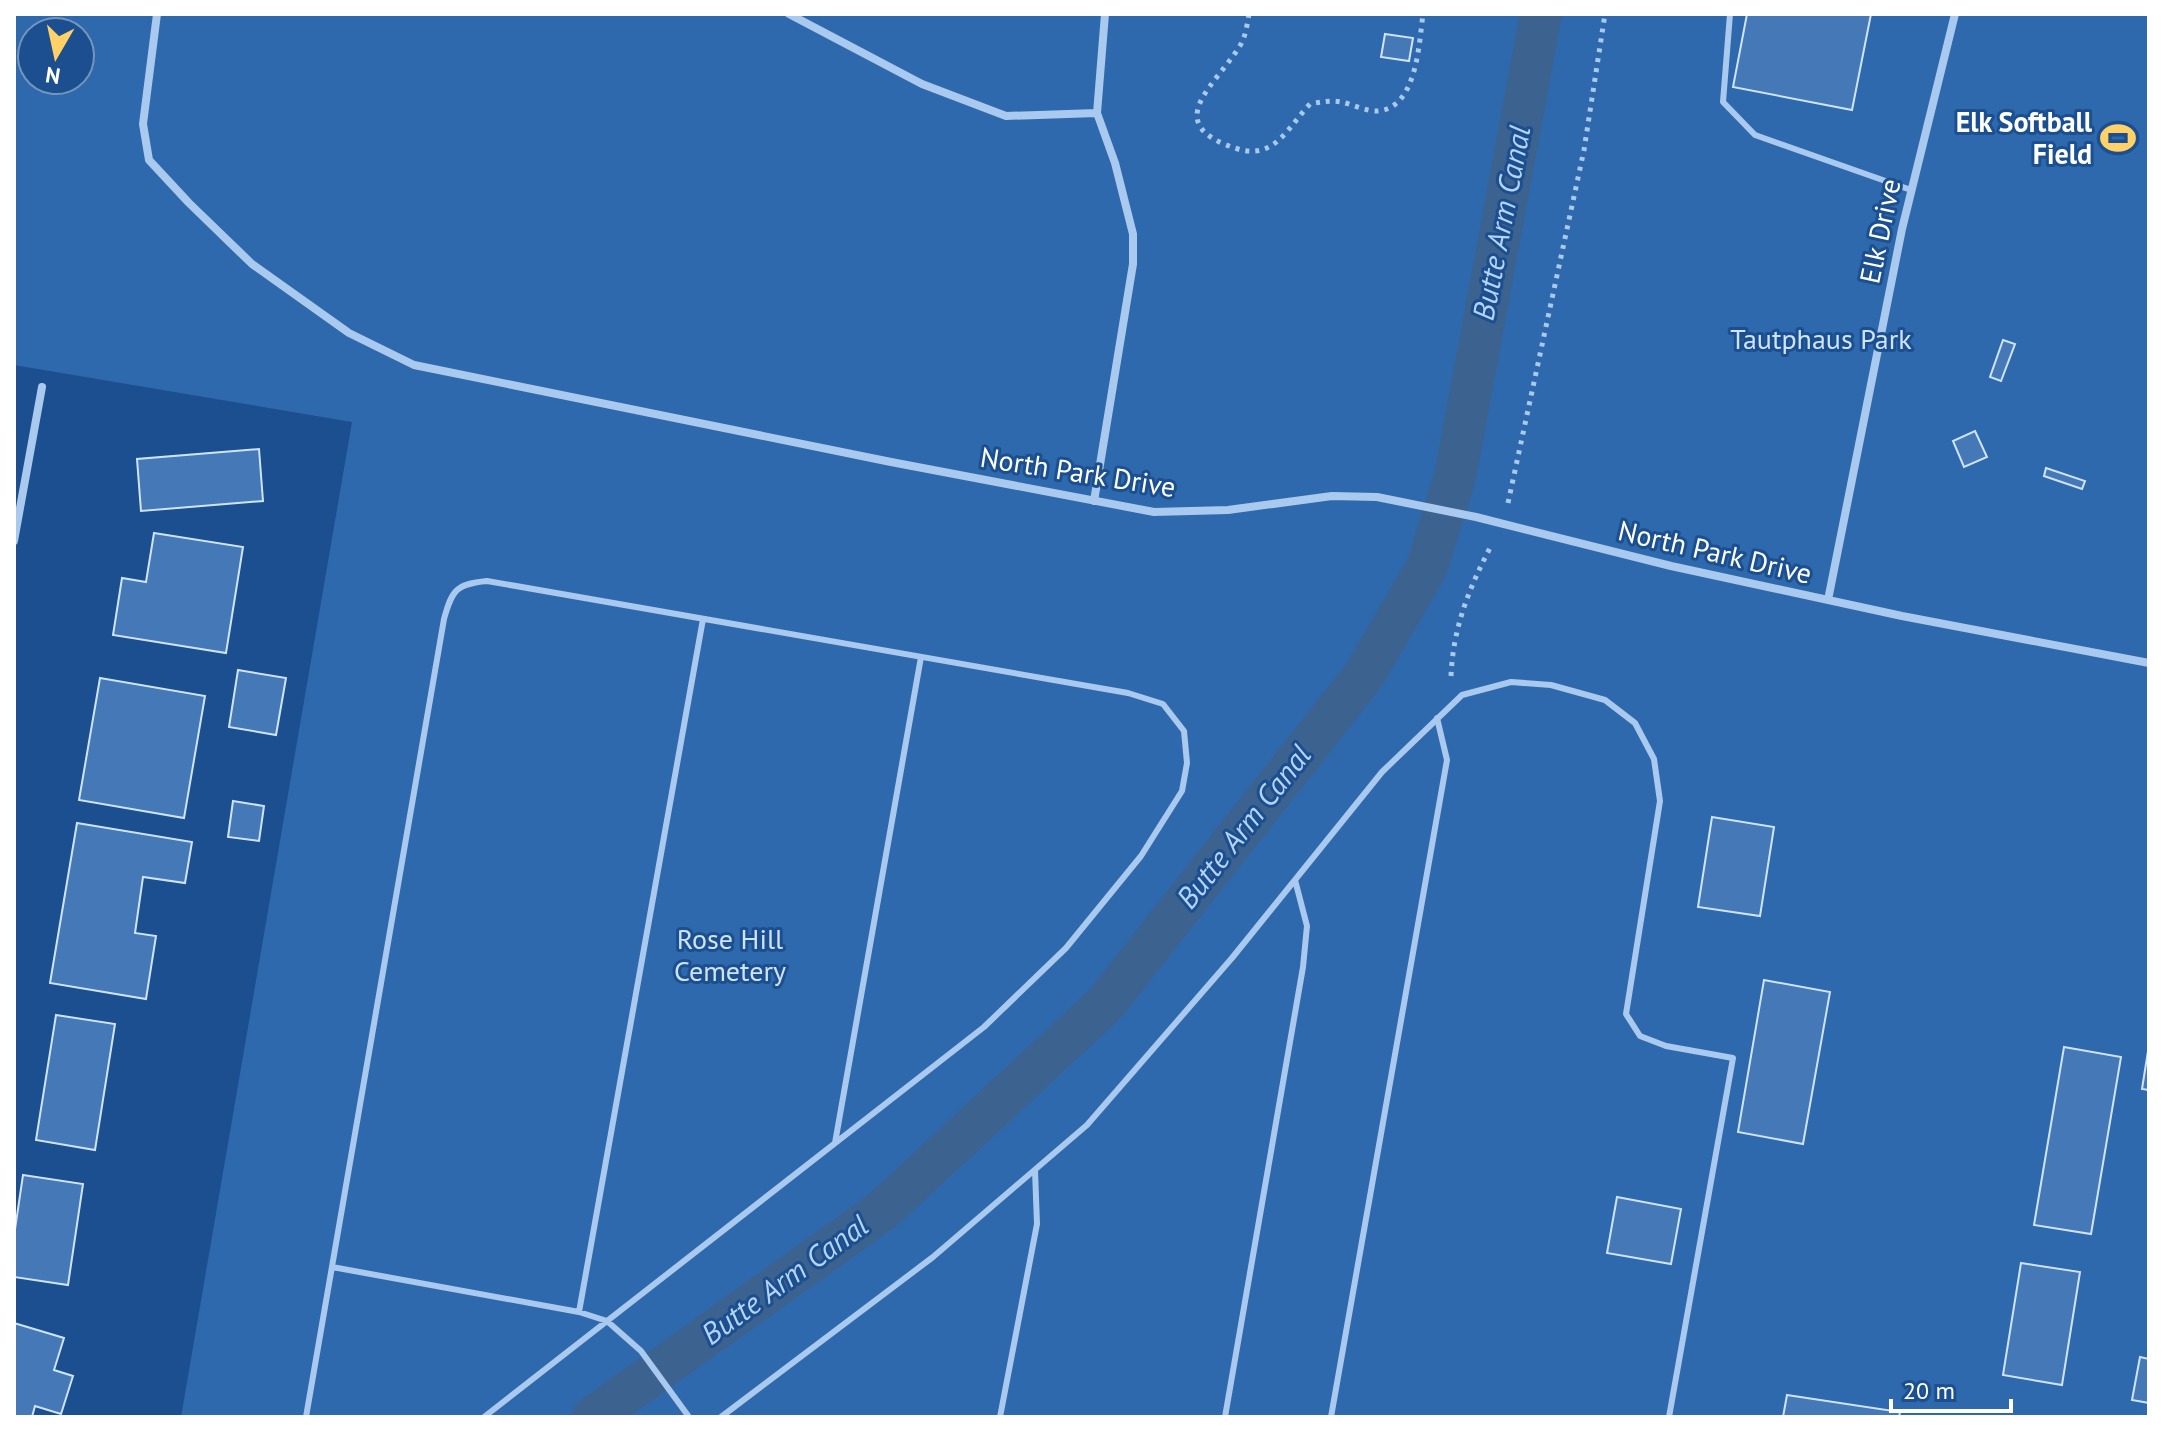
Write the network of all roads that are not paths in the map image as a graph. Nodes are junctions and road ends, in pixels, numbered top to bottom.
1 (157, 14) edge
2 (789, 14) edge
3 (1105, 14) edge
4 (1730, 14) edge
5 (1955, 14) edge
6 (1097, 113) junction
7 (1911, 190) junction
8 (42, 387) dead end
9 (1094, 501) junction
10 (14, 541) edge
11 (1828, 600) junction
12 (703, 619) junction
13 (921, 657) junction
14 (2149, 663) edge
15 (1437, 718) junction
16 (1295, 880) junction
17 (835, 1143) junction
18 (1035, 1170) junction
19 (332, 1267) junction
20 (579, 1312) junction
21 (607, 1321) junction
22 (306, 1417) edge
23 (484, 1417) edge
24 (689, 1417) edge
25 (721, 1417) edge
26 (1000, 1417) edge
27 (1225, 1417) edge
28 (1331, 1417) edge
29 (1669, 1417) edge

1 - 9 street, North Park Drive
2 - 6 street
3 - 6 street
4 - 7 lane
5 - 7 street, Elk Drive
6 - 9 street
7 - 11 street, Elk Drive
8 - 10 street
9 - 11 street, North Park Drive
11 - 14 street, North Park Drive
12 - 13 lane
12 - 19 lane
12 - 20 lane
13 - 17 lane
13 - 17 lane
15 - 16 lane
15 - 28 lane
15 - 29 lane
16 - 18 lane
16 - 27 lane
17 - 21 lane
18 - 25 lane
18 - 26 lane
19 - 20 lane
19 - 22 lane
20 - 21 lane
21 - 23 lane
21 - 24 lane

